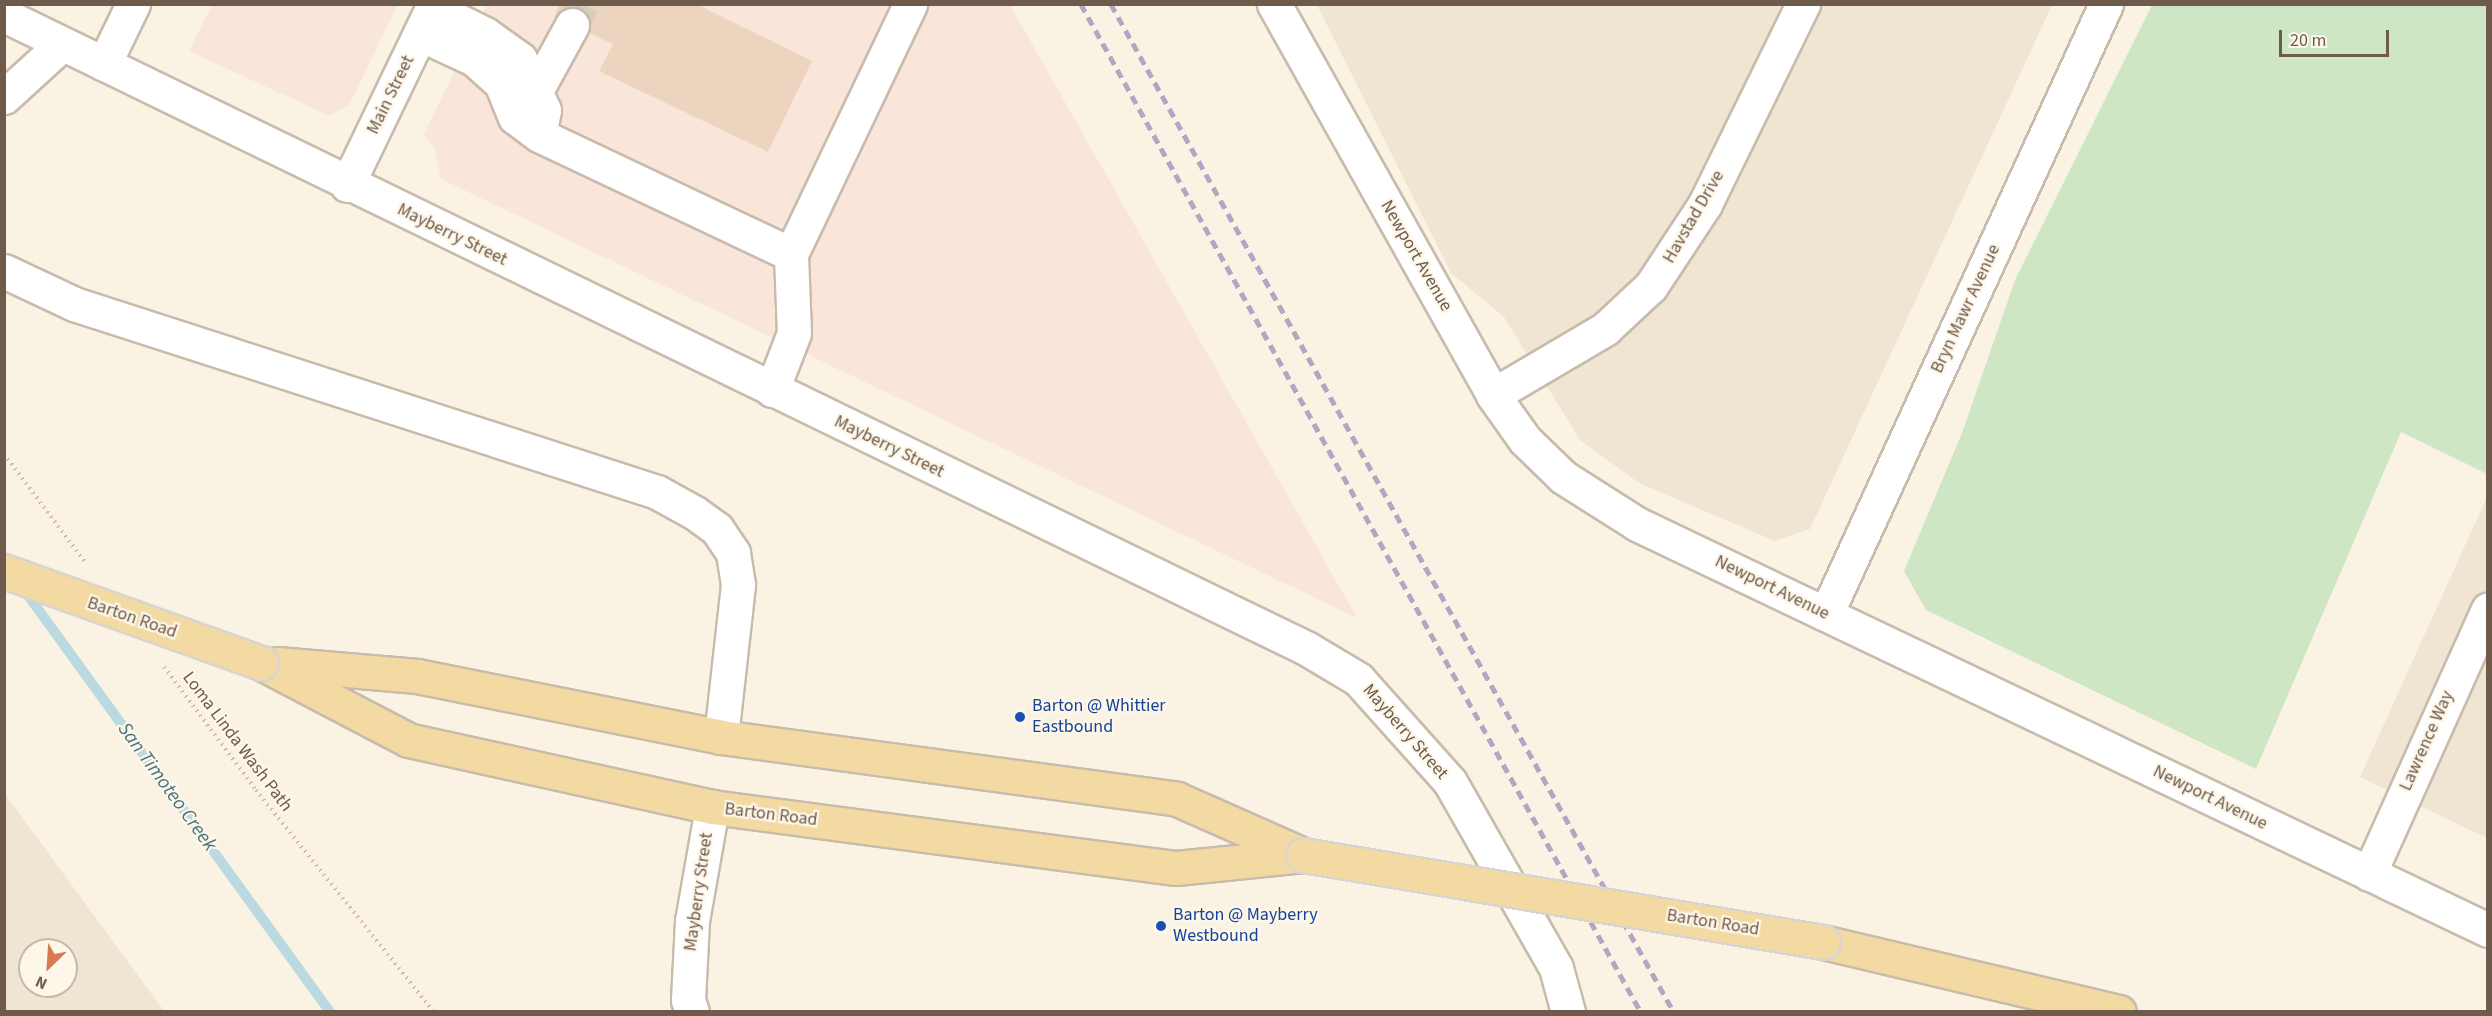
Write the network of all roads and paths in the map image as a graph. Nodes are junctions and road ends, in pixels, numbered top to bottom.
1 (133, 4) edge
2 (910, 4) edge
3 (1274, 4) edge
4 (1803, 4) edge
5 (2106, 4) edge
6 (4, 15) edge
7 (429, 15) edge
8 (572, 25) tunnel mouth
9 (62, 44) junction
10 (104, 64) junction
11 (537, 89) junction
12 (4, 97) edge
13 (539, 135) junction
14 (347, 185) junction
15 (790, 254) junction
16 (4, 271) edge
17 (772, 390) junction
18 (1493, 395) junction
19 (4, 454) edge
20 (91, 569) dead end
21 (4, 571) edge
22 (2487, 609) edge
23 (1826, 614) junction
24 (261, 663) junction
25 (162, 665) dead end
26 (2475, 665) edge
27 (721, 737) junction
28 (712, 807) junction
29 (1303, 855) junction
30 (2369, 874) junction
31 (2487, 930) edge
32 (434, 1011) edge
33 (692, 1011) edge
34 (1568, 1011) edge
35 (2119, 1011) edge

1 - 10 street
2 - 15 street
3 - 18 street, Newport Avenue
4 - 18 street, Havstad Drive
5 - 23 street, Bryn Mawr Avenue
6 - 9 street, Mayberry Street
7 - 11 street
7 - 13 street
7 - 14 street, Main Street
8 - 11 street
9 - 10 street, Mayberry Street
9 - 12 street
10 - 14 street, Mayberry Street
11 - 13 street
13 - 15 street
14 - 17 street, Mayberry Street
15 - 17 street
16 - 27 street
17 - 34 street, Mayberry Street
18 - 23 street, Newport Avenue
19 - 20 path
21 - 24 main road, Barton Road, bridge
22 - 26 street, Lawrence Way
23 - 30 street, Newport Avenue
24 - 27 main road, Barton Road
24 - 28 main road, Barton Road
25 - 32 path, Loma Linda Wash Path
26 - 30 street, Lawrence Way
27 - 29 main road, Barton Road
28 - 29 main road, Barton Road
28 - 33 street, Mayberry Street
29 - 35 main road, Barton Road, bridge
30 - 31 street, Newport Avenue

